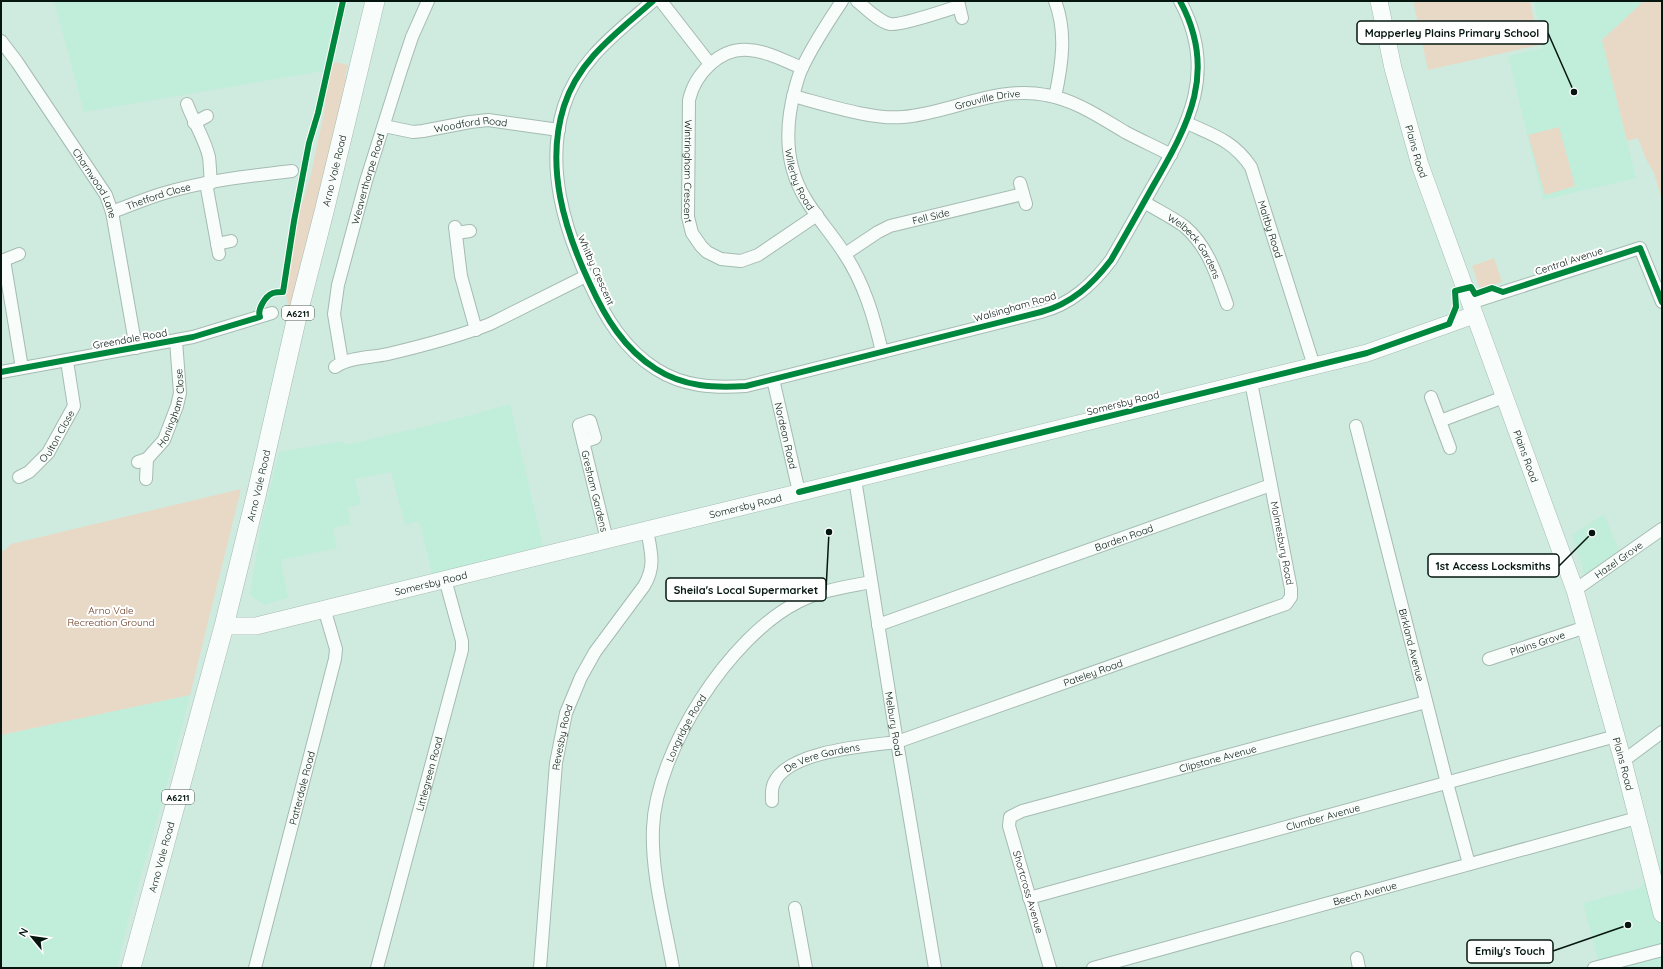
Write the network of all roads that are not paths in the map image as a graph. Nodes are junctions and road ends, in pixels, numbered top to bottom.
1 (376, 1) edge
2 (428, 1) edge
3 (653, 1) edge
4 (661, 1) edge
5 (842, 1) edge
6 (857, 1) edge
7 (1055, 1) edge
8 (1180, 1) edge
9 (1379, 1) edge
10 (960, 8) edge
11 (1, 42) edge
12 (710, 64) junction
13 (802, 68) junction
14 (793, 96) junction
15 (1055, 97) junction
16 (187, 104) dead end
17 (207, 116) dead end
18 (194, 123) junction
19 (1187, 123) junction
20 (384, 126) junction
21 (559, 130) junction
22 (1171, 155) junction
23 (292, 171) dead end
24 (208, 183) junction
25 (1023, 194) dead end
26 (1144, 202) junction
27 (112, 212) junction
28 (817, 215) junction
29 (470, 231) dead end
30 (231, 241) dead end
31 (19, 254) dead end
32 (845, 254) junction
33 (2, 260) edge
34 (586, 276) junction
35 (1662, 302) edge
36 (1227, 304) dead end
37 (1472, 309) junction
38 (272, 313) dead end
39 (476, 330) junction
40 (176, 340) junction
41 (136, 348) junction
42 (882, 352) junction
43 (67, 361) junction
44 (1314, 366) junction
45 (22, 368) junction
46 (1, 372) edge
47 (773, 379) junction
48 (1251, 382) junction
49 (1431, 397) dead end
50 (1504, 397) junction
51 (1440, 421) junction
52 (1356, 426) dead end
53 (583, 442) dead end
54 (1450, 448) dead end
55 (23, 460) dead end
56 (146, 479) dead end
57 (855, 479) junction
58 (1271, 485) junction
59 (799, 492) junction
60 (1662, 529) edge
61 (647, 530) junction
62 (607, 540) junction
63 (445, 579) junction
64 (871, 582) junction
65 (1575, 590) junction
66 (1289, 601) joint
67 (324, 608) junction
68 (878, 625) junction
69 (224, 626) junction
70 (1586, 628) junction
71 (1489, 659) dead end
72 (1426, 702) junction
73 (1662, 732) edge
74 (1616, 736) junction
75 (897, 742) junction
76 (1623, 761) junction
77 (1446, 783) junction
78 (772, 802) dead end
79 (1010, 817) joint
80 (1637, 818) junction
81 (1469, 864) junction
82 (1030, 898) junction
83 (795, 908) dead end
84 (1662, 914) edge
85 (1662, 950) edge
86 (131, 968) edge
87 (255, 968) edge
88 (377, 968) edge
89 (540, 968) edge
90 (673, 968) edge
91 (806, 968) edge
92 (935, 968) edge
93 (1050, 968) edge
94 (1093, 968) edge
95 (1594, 968) edge

1 - 69 main road, Arno Vale Road / A6211
2 - 20 street, Weaverthorpe Road
3 - 21 street, Whitby Crescent
4 - 12 street
5 - 13 street, Willerby Road
6 - 10 street
7 - 15 street
8 - 19 street, Walsingham Road
9 - 37 street, Plains Road
11 - 27 street, Charnwood Lane
12 - 13 street, Wintringham Crescent
12 - 28 street, Wintringham Crescent
13 - 14 street, Willerby Road
14 - 15 street, Grouville Drive
14 - 28 street, Willerby Road
15 - 22 street, Grouville Drive
16 - 18 street, Thetford Close
17 - 18 street
18 - 24 street, Thetford Close
19 - 22 street, Walsingham Road
19 - 44 street, Maltby Road
20 - 21 street, Woodford Road
20 - 39 street, Weaverthorpe Road
21 - 34 street, Whitby Crescent
22 - 26 street, Walsingham Road
23 - 24 street, Thetford Close
24 - 27 street, Thetford Close
24 - 30 street, Thetford Close
25 - 32 street, Fell Side
26 - 36 street, Welbeck Gardens
26 - 42 street, Walsingham Road
27 - 41 street, Charnwood Lane
28 - 32 street, Willerby Road
29 - 39 street
31 - 33 street
32 - 42 street, Willerby Road
33 - 45 street
34 - 39 street, Weaverthorpe Road
34 - 47 street, Whitby Crescent
35 - 37 street, Central Avenue
37 - 44 street, Somersby Road
37 - 50 street, Plains Road
38 - 40 street, Greendale Road
40 - 41 street, Greendale Road
40 - 56 street, Honingham Close
41 - 43 street, Greendale Road
42 - 47 street, Walsingham Road
43 - 45 street, Greendale Road
43 - 55 street, Oulton Close
44 - 48 street, Somersby Road
45 - 46 street, Greendale Road
47 - 59 street, Nordean Road
48 - 57 street, Somersby Road
48 - 58 street
49 - 51 street
50 - 51 street
50 - 65 street, Plains Road
51 - 54 street
52 - 72 street, Birkland Avenue
53 - 62 street, Gresham Gardens
57 - 59 street, Somersby Road
57 - 64 street, Melbury Road
58 - 66 street, Malmesbury Road
58 - 68 street, Barden Road
59 - 61 street, Somersby Road
60 - 65 street, Hazel Grove
61 - 62 street, Somersby Road
61 - 89 street, Revesby Road
62 - 63 street, Somersby Road
63 - 67 street, Somersby Road
63 - 88 street, Littlegreen Road
64 - 68 street, Melbury Road
64 - 90 street, Longridge Road
65 - 70 street, Plains Road
66 - 75 street, Pateley Road
67 - 69 street, Somersby Road
67 - 87 street, Patterdale Road
68 - 75 street, Melbury Road
69 - 86 main road, Arno Vale Road / A6211
70 - 71 street, Plains Grove
70 - 74 street, Plains Road
72 - 77 street, Birkland Avenue
72 - 79 street, Clipstone Avenue
73 - 76 street
74 - 76 street, Plains Road
74 - 77 street, Clumber Avenue
75 - 78 street, De Vere Gardens
75 - 92 street, Melbury Road
76 - 80 street, Plains Road
77 - 81 street, Birkland Avenue
77 - 82 street, Clumber Avenue
79 - 82 street, Shortcross Avenue
80 - 81 street, Beech Avenue
80 - 84 street, Plains Road
81 - 94 street, Beech Avenue
82 - 93 street, Shortcross Avenue
83 - 91 street
85 - 95 street

